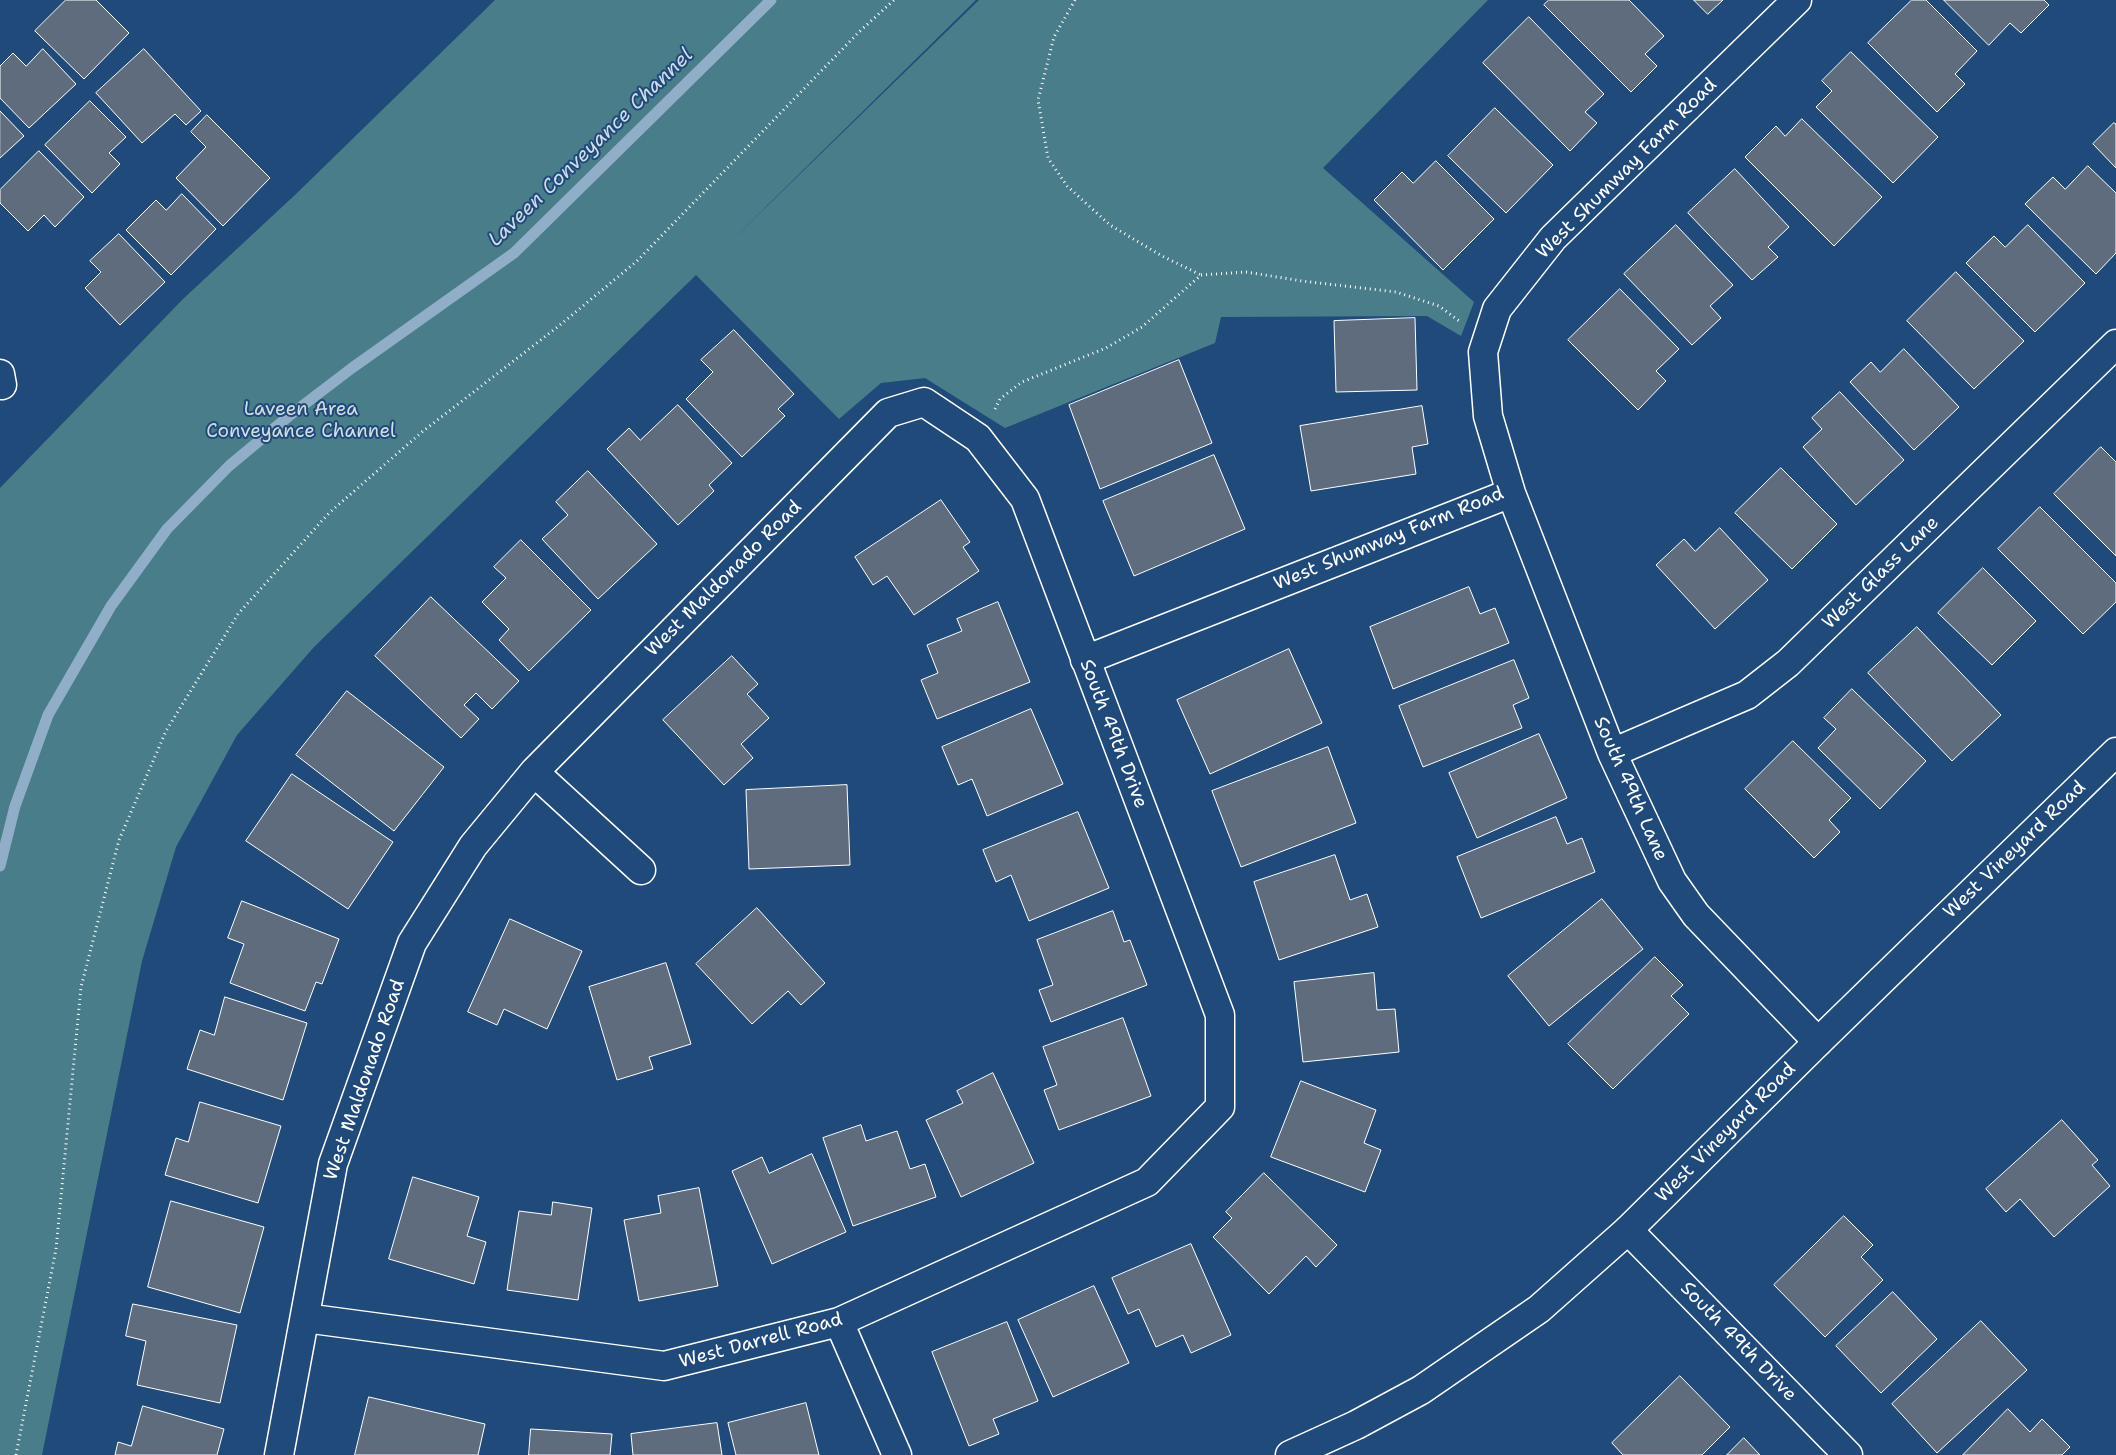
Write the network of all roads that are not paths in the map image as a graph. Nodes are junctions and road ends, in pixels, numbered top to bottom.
1 (1797, 0) edge
2 (2116, 344) edge
3 (924, 402) joint
4 (1511, 493) junction
5 (1085, 660) junction
6 (2116, 752) edge
7 (1612, 753) junction
8 (534, 772) junction
9 (641, 870) dead end
10 (1818, 1042) junction
11 (1220, 1107) joint
12 (1628, 1230) junction
13 (305, 1318) junction
14 (839, 1322) junction
15 (279, 1455) edge
16 (896, 1455) edge
17 (1290, 1455) edge
18 (1848, 1455) edge

1 - 4 street, West Shumway Farm Road
2 - 7 street, West Glass Lane
3 - 5 street, South 49th Drive
3 - 8 street, West Maldonado Road
4 - 5 street, West Shumway Farm Road
4 - 7 street, South 49th Lane
5 - 11 street, South 49th Drive
6 - 10 street, West Vineyard Road
7 - 10 street, South 49th Lane
8 - 9 street
8 - 13 street, West Maldonado Road
10 - 12 street, West Vineyard Road
11 - 14 street, West Darrell Road
12 - 17 street, West Vineyard Road
12 - 18 street, South 49th Drive
13 - 14 street, West Darrell Road
13 - 15 street, West Maldonado Road
14 - 16 street

